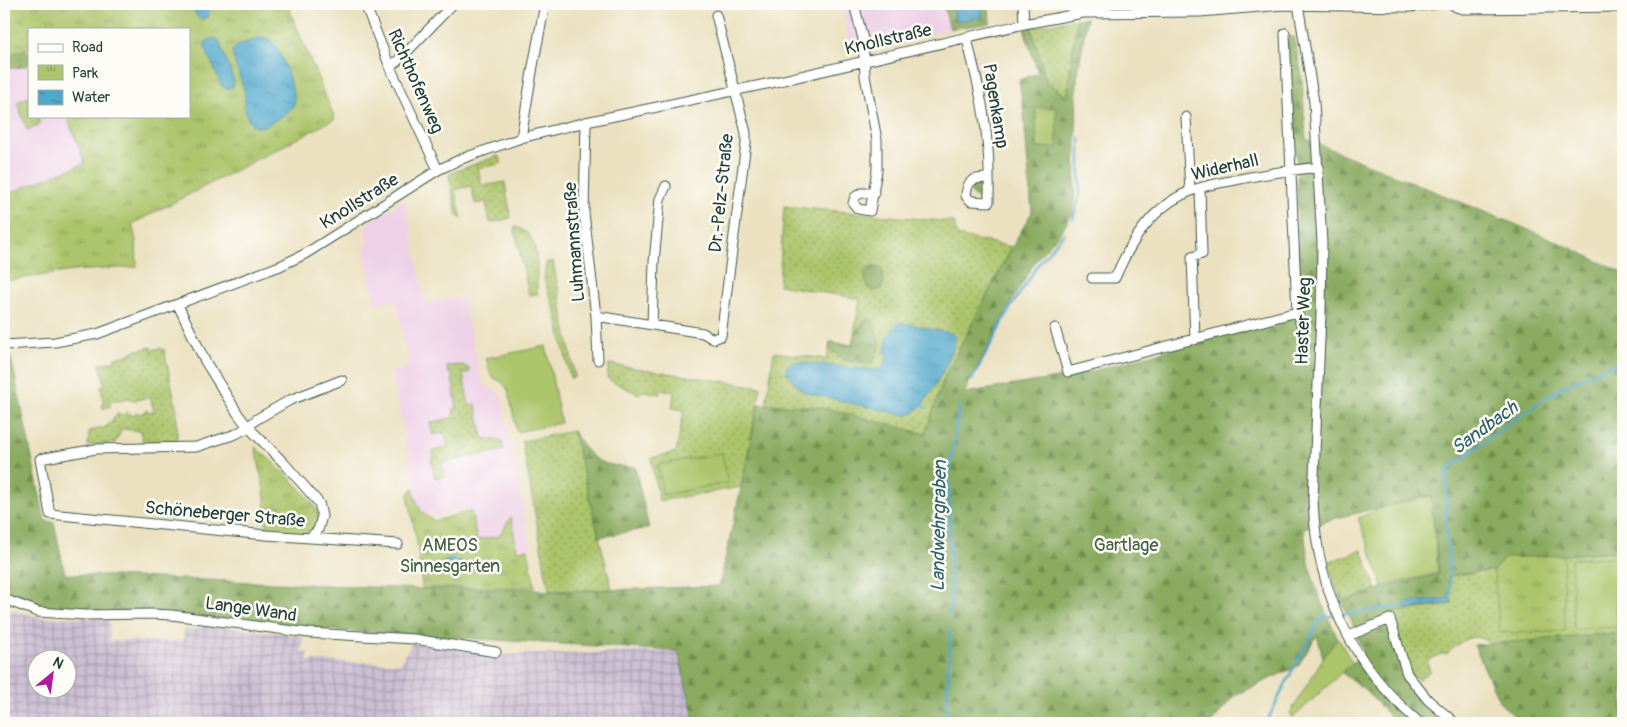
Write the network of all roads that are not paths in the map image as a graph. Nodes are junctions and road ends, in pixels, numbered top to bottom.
1 (365, 4) edge
2 (453, 4) edge
3 (545, 4) edge
4 (854, 4) edge
5 (1023, 4) edge
6 (1298, 4) edge
7 (1437, 4) edge
8 (1452, 4) edge
9 (1623, 7) edge
10 (1181, 8) edge
11 (716, 15) dead end
12 (1024, 24) junction
13 (1285, 33) dead end
14 (967, 39) junction
15 (865, 61) junction
16 (390, 67) junction
17 (734, 90) junction
18 (1186, 118) dead end
19 (586, 122) junction
20 (521, 138) junction
21 (1319, 167) junction
22 (438, 170) junction
23 (1291, 170) junction
24 (989, 178) dead end
25 (666, 186) dead end
26 (1200, 188) junction
27 (1190, 191) junction
28 (874, 193) dead end
29 (1092, 278) dead end
30 (178, 305) junction
31 (1296, 312) junction
32 (596, 316) junction
33 (1300, 322) dead end
34 (652, 325) junction
35 (1055, 328) dead end
36 (1195, 340) junction
37 (4, 345) edge
38 (598, 360) dead end
39 (342, 380) dead end
40 (248, 427) junction
41 (309, 538) junction
42 (398, 544) dead end
43 (4, 599) edge
44 (1348, 636) junction
45 (496, 652) dead end
46 (1420, 723) edge
47 (1455, 723) edge

1 - 16 street, Richthofenweg
2 - 16 street
3 - 20 street
4 - 15 street
5 - 12 street
6 - 7 street, Knollstraße
6 - 10 street, Knollstraße
6 - 21 street, Haster Weg
8 - 9 street
10 - 12 street, Knollstraße
11 - 17 street
12 - 14 street, Knollstraße
13 - 23 street, Haster Weg
14 - 15 street, Knollstraße
14 - 24 street, Pagenkamp
15 - 17 street, Knollstraße
15 - 28 street
16 - 22 street, Richthofenweg
17 - 19 street, Knollstraße
17 - 34 street, Dr.-Pelz-Straße
18 - 27 street
19 - 20 street, Knollstraße
19 - 32 street, Luhmannstraße
20 - 22 street, Knollstraße
21 - 23 street, Widerhall
21 - 44 street, Haster Weg
22 - 30 street, Knollstraße
23 - 26 street, Widerhall
23 - 31 street, Haster Weg
25 - 34 street
26 - 27 street, Widerhall
26 - 36 street
27 - 29 street, Widerhall
30 - 37 street, Knollstraße
30 - 40 street
31 - 33 street, Haster Weg
31 - 36 street, Haster Weg
32 - 34 street
32 - 38 street, Luhmannstraße
35 - 36 street, Haster Weg
39 - 40 street
40 - 41 street
40 - 41 street, Schöneberger Straße
41 - 42 street, Schöneberger Straße
43 - 45 street, Lange Wand
44 - 46 street, Haster Weg
44 - 47 street

